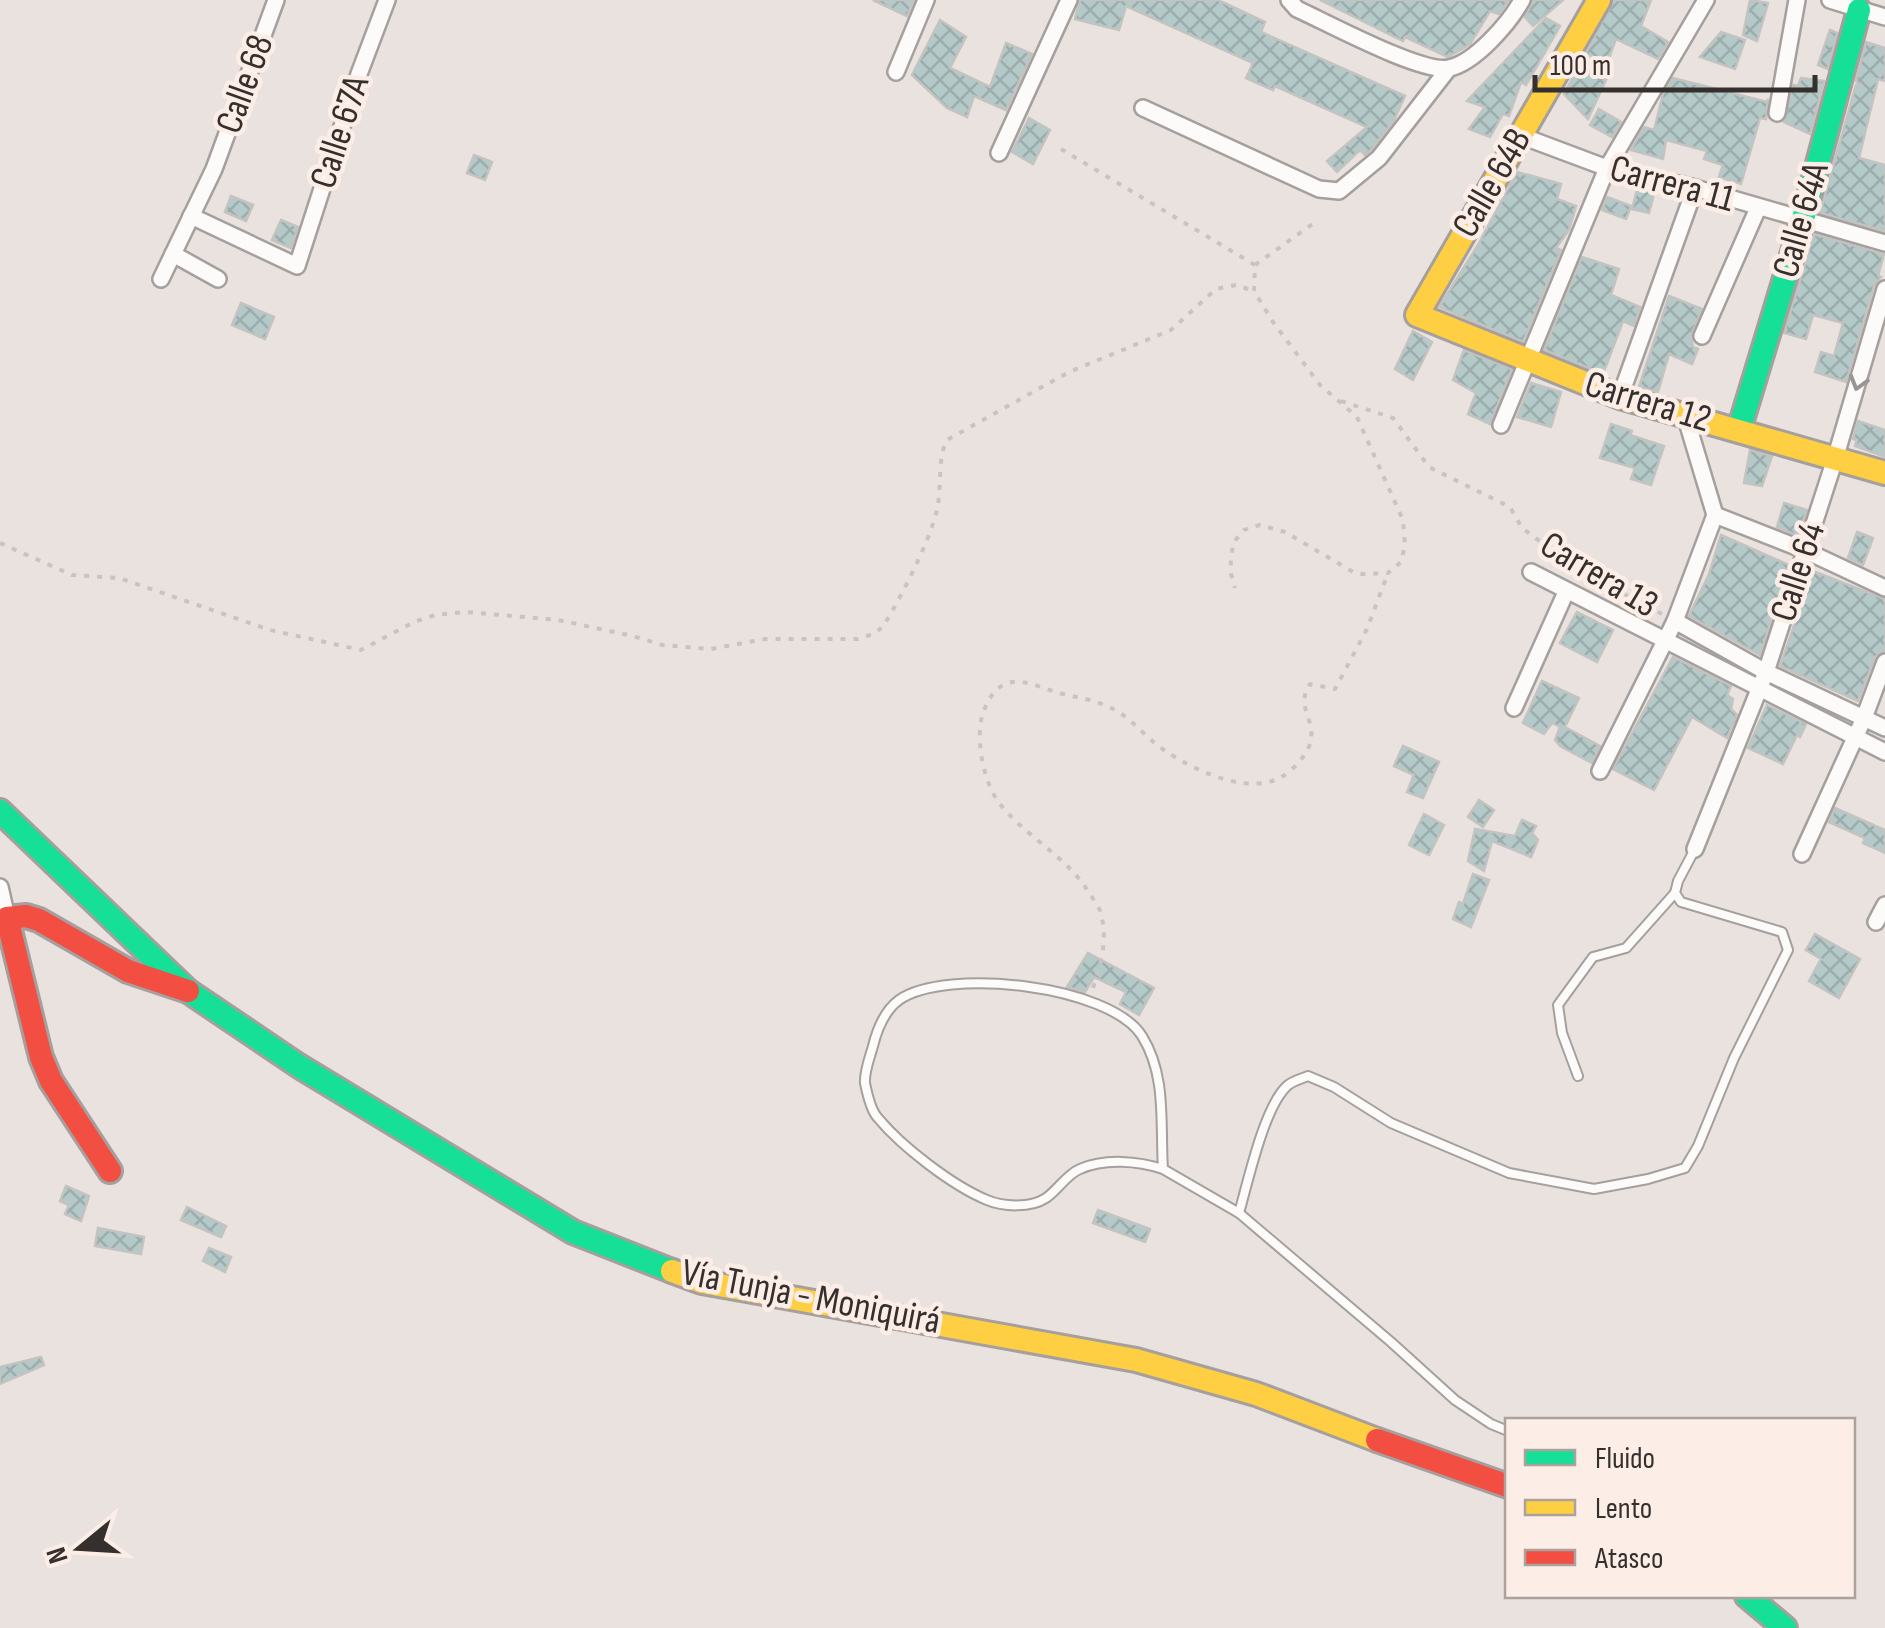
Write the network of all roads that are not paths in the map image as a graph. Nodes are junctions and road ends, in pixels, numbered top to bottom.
1 (276, 0) edge
2 (387, 0) edge
3 (926, 0) edge
4 (1069, 0) edge
5 (1290, 0) edge
6 (1522, 0) edge
7 (1599, 0) edge
8 (1706, 0) edge
9 (1797, 0) edge
10 (1830, 0) edge
11 (1859, 10) junction
12 (1885, 18) edge
13 (1449, 68) junction
14 (896, 72) dead end
15 (1143, 108) dead end
16 (1777, 113) dead end
17 (1519, 135) junction
18 (999, 153) dead end
19 (1607, 168) junction
20 (1694, 188) junction
21 (1758, 208) junction
22 (191, 216) junction
23 (1803, 218) junction
24 (1885, 243) edge
25 (173, 254) junction
26 (161, 278) dead end
27 (218, 279) dead end
28 (1885, 290) edge
29 (1417, 315) joint
30 (1702, 336) dead end
31 (1529, 361) junction
32 (1620, 397) junction
33 (1685, 415) junction
34 (1500, 425) dead end
35 (1738, 430) junction
36 (1836, 459) junction
37 (1885, 473) edge
38 (1715, 515) junction
39 (1804, 550) junction
40 (1531, 572) dead end
41 (1885, 588) edge
42 (1566, 592) junction
43 (1676, 621) junction
44 (1666, 638) junction
45 (1885, 662) edge
46 (1763, 680) junction
47 (1514, 708) dead end
48 (1864, 718) junction
49 (1885, 728) edge
50 (1855, 736) junction
51 (1885, 752) edge
52 (1600, 771) dead end
53 (0, 811) edge
54 (1694, 849) joint
55 (1802, 854) dead end
56 (0, 886) edge
57 (1675, 894) junction
58 (1885, 905) edge
59 (7, 918) junction
60 (1876, 922) dead end
61 (188, 992) junction
62 (1578, 1076) dead end
63 (1162, 1169) junction
64 (110, 1171) dead end
65 (1238, 1213) junction
66 (1505, 1429) edge
67 (1505, 1485) edge
68 (1749, 1598) edge
69 (1785, 1628) edge

1 - 22 street, Calle 68
2 - 22 street, Calle 67A
3 - 14 street
4 - 18 street
5 - 13 street
6 - 13 street
7 - 17 street, Calle 64B
8 - 19 street
9 - 16 street
10 - 11 street
11 - 12 street
11 - 23 street, Calle 64A
13 - 15 street
17 - 19 street, Carrera 11
17 - 29 street, Calle 64B
19 - 20 street, Carrera 11
19 - 31 street
20 - 21 street, Carrera 11
20 - 32 street
21 - 23 street, Carrera 11
21 - 30 street
22 - 25 street, Calle 68
23 - 24 street, Carrera 11
23 - 35 street, Calle 64A
25 - 26 street, Calle 68
25 - 27 street
28 -> 36 street, Calle 64
29 - 31 street, Carrera 12
31 - 32 street, Carrera 12
31 - 34 street
32 - 33 street, Carrera 12
33 - 35 street, Carrera 12
33 - 38 street
35 - 36 street, Carrera 12
36 - 37 street, Carrera 12
36 - 39 street, Calle 64
38 - 39 street
38 - 43 street
39 - 41 street
39 - 46 street, Calle 64
40 - 42 street, Carrera 13
42 - 44 street, Carrera 13
42 - 47 street
43 - 44 street
43 - 46 street, Carrera 13
44 - 46 street, Carrera 13
44 - 52 street
45 - 48 street
46 - 48 street, Carrera 13
46 - 50 street, Carrera 13
46 - 54 street, Calle 64
48 - 49 street, Carrera 13
48 - 50 street
50 - 51 street, Carrera 13
50 - 55 street
53 - 61 street, Vía Tunja - Moniquirá
54 - 57 lane
56 - 59 street
57 - 62 lane
57 - 65 lane
58 - 60 street
59 - 61 street
59 - 64 street
61 - 67 street, Vía Tunja - Moniquirá
63 - 63 lane
63 - 65 lane
65 - 66 lane
68 - 69 street

